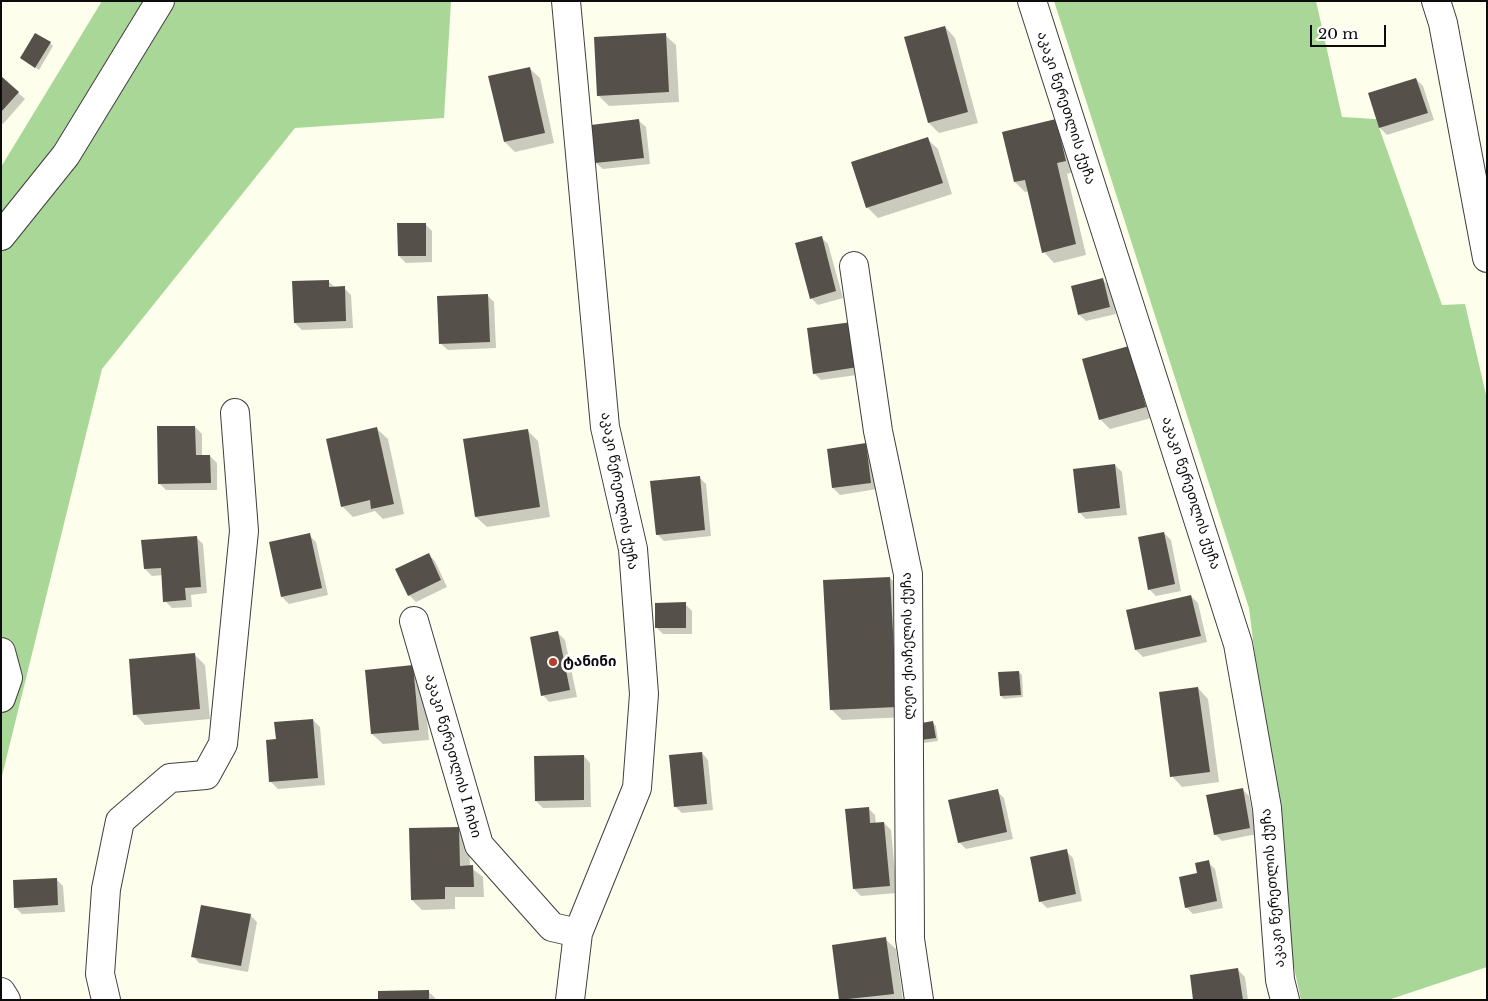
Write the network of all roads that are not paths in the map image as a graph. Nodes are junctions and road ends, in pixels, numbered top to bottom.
1 (160, 1) edge
2 (566, 1) edge
3 (1032, 1) edge
4 (1436, 1) edge
5 (1, 236) edge
6 (1487, 258) edge
7 (854, 266) dead end
8 (235, 413) dead end
9 (414, 621) dead end
10 (1, 652) edge
11 (1, 698) edge
12 (578, 933) junction
13 (1, 992) edge
14 (6, 1000) edge
15 (106, 1000) edge
16 (570, 1000) edge
17 (919, 1000) edge
18 (1285, 1000) edge

1 - 5 street
2 - 12 street, აკაკი წერეთლის ქუჩა
3 - 18 street, აკაკი წერეთლის ქუჩა
4 - 6 street
7 - 17 street, ლეო ქიაჩელის ქუჩა
8 - 15 street
9 - 12 street, აკაკი წერეთლის I ჩიხი
10 - 11 street
12 - 16 street, აკაკი წერეთლის ქუჩა
13 - 14 street

